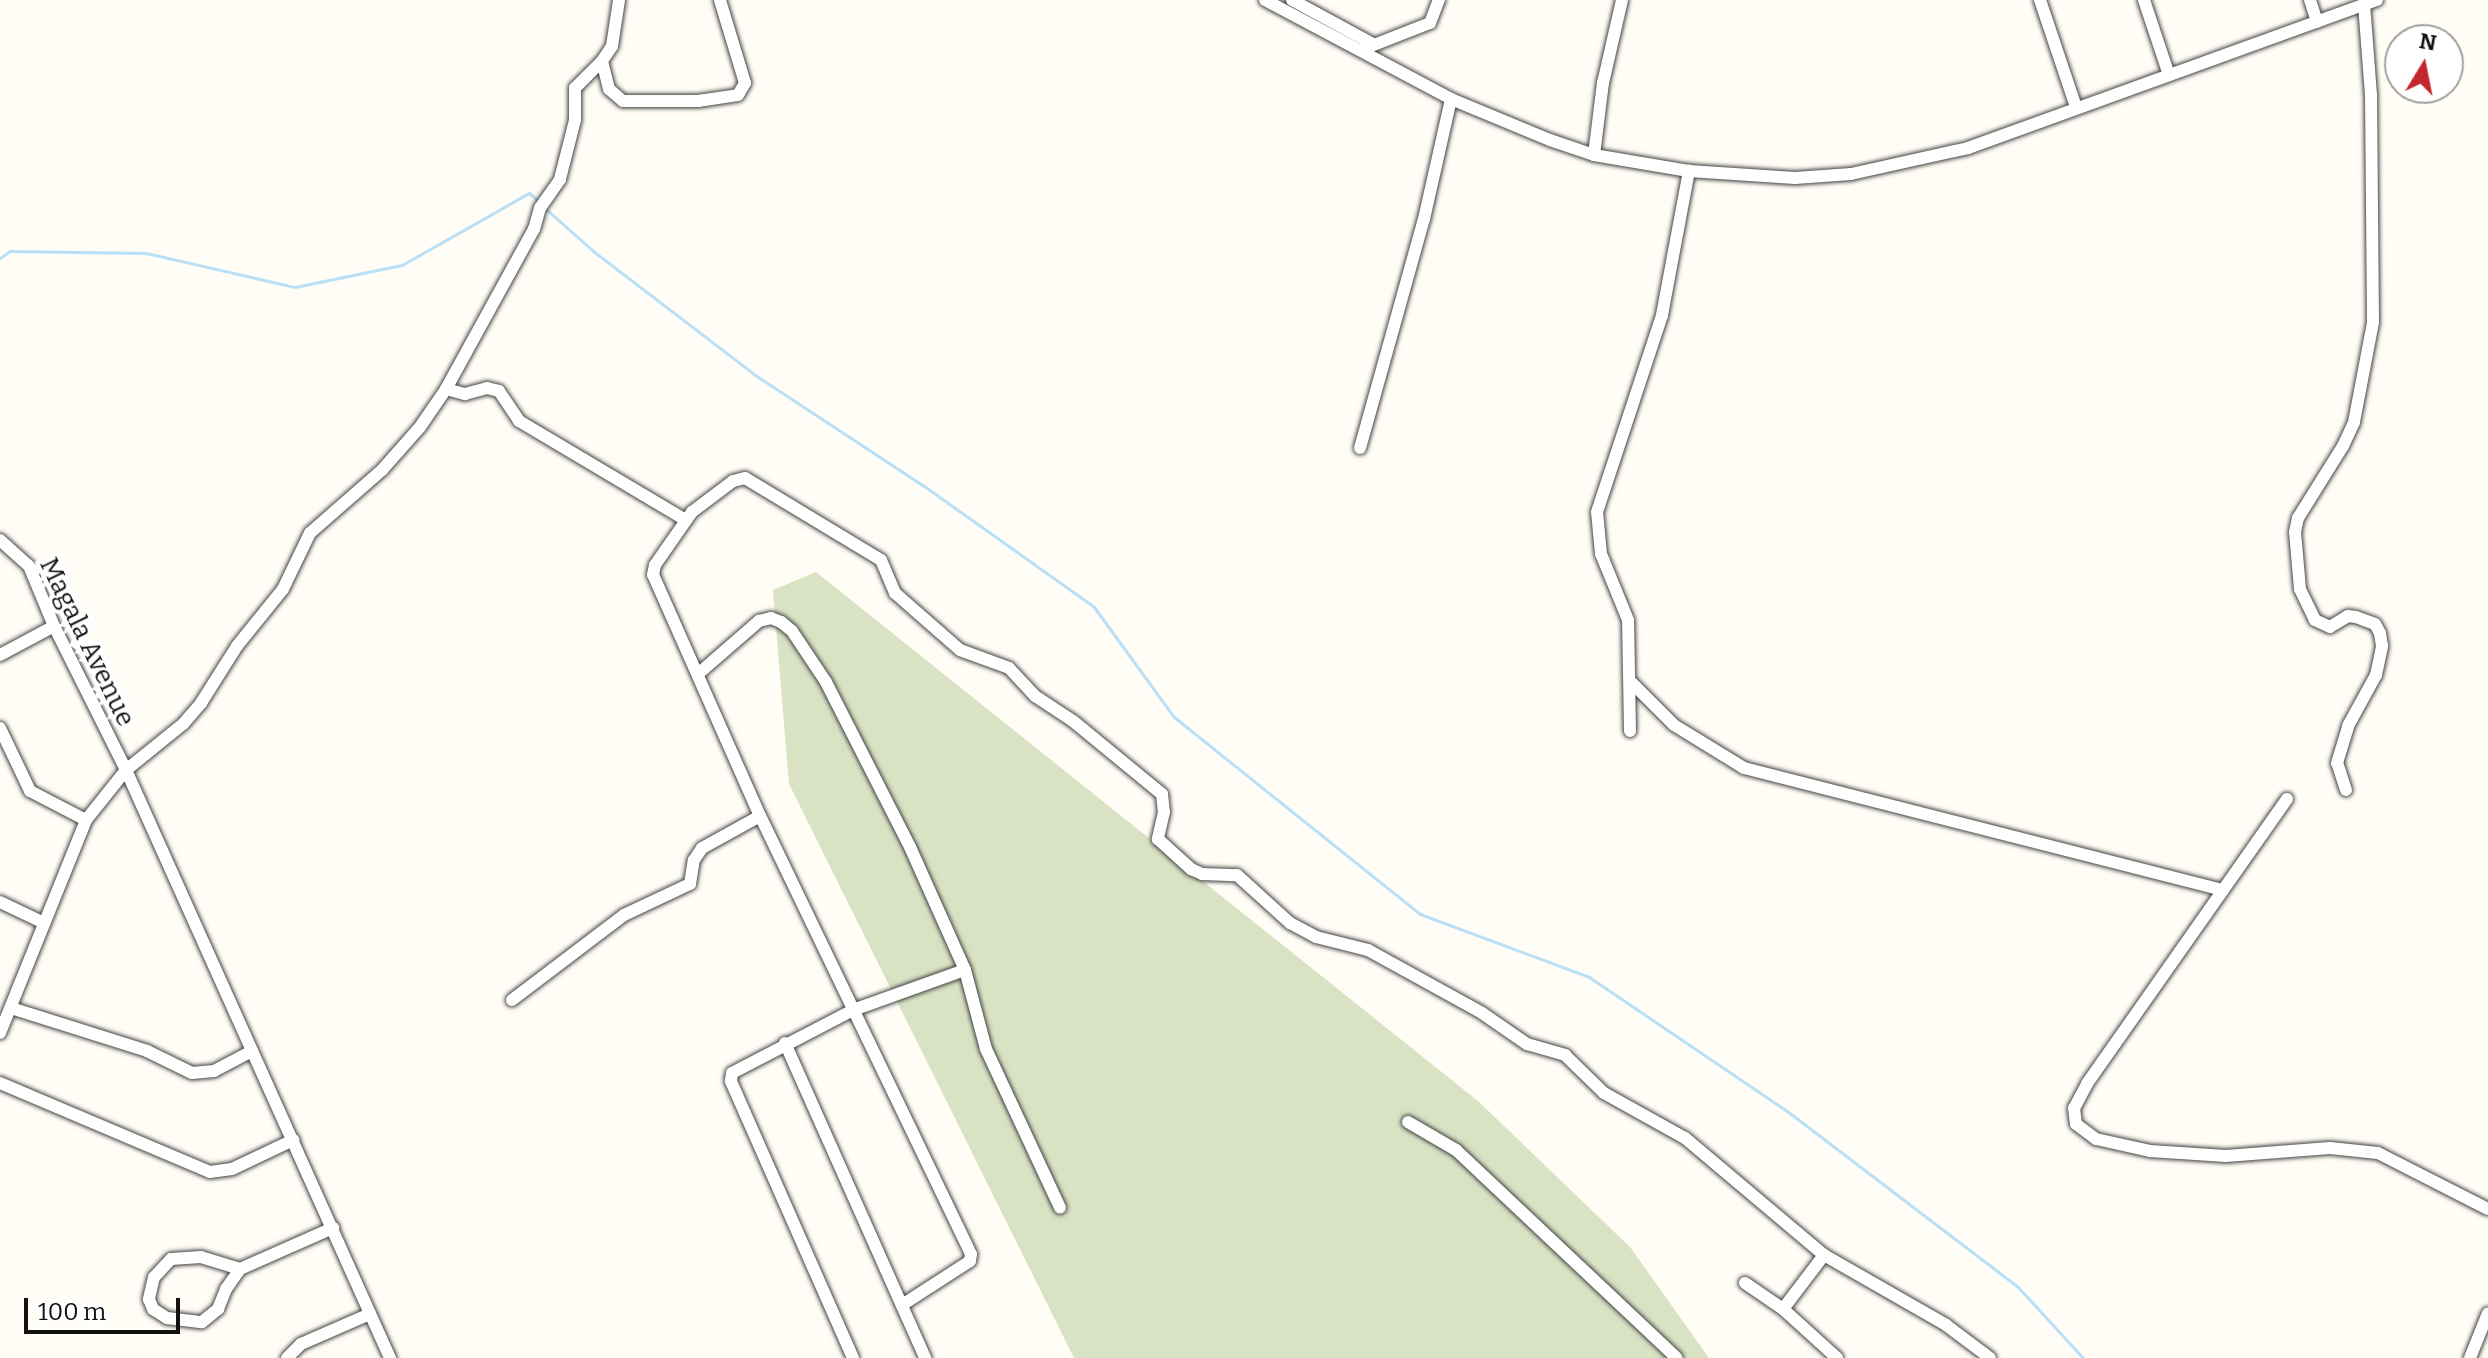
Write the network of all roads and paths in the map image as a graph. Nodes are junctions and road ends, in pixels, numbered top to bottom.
1 (619, 0) edge
2 (720, 0) edge
3 (1265, 0) edge
4 (1292, 0) edge
5 (1439, 0) edge
6 (1622, 0) edge
7 (2040, 0) edge
8 (2144, 0) edge
9 (2310, 0) edge
10 (2370, 2) edge
11 (2317, 22) junction
12 (1367, 47) junction
13 (602, 61) junction
14 (2169, 75) junction
15 (1451, 99) junction
16 (2076, 107) junction
17 (1594, 155) junction
18 (1689, 171) junction
19 (446, 389) junction
20 (1360, 448) dead end
21 (686, 520) junction
22 (0, 540) edge
23 (54, 626) junction
24 (0, 655) edge
25 (698, 674) junction
26 (1630, 681) junction
27 (1630, 731) dead end
28 (1, 732) edge
29 (126, 770) junction
30 (2346, 790) dead end
31 (2287, 799) dead end
32 (760, 816) junction
33 (86, 820) junction
34 (2223, 890) junction
35 (0, 902) edge
36 (44, 923) junction
37 (965, 970) junction
38 (512, 1000) dead end
39 (11, 1008) junction
40 (853, 1010) junction
41 (1, 1030) edge
42 (785, 1043) junction
43 (252, 1051) junction
44 (0, 1083) edge
45 (1408, 1122) dead end
46 (293, 1140) junction
47 (1060, 1208) dead end
48 (2488, 1209) edge
49 (333, 1228) junction
50 (1824, 1255) junction
51 (240, 1269) junction
52 (1745, 1283) dead end
53 (902, 1305) junction
54 (1783, 1309) junction
55 (2488, 1313) edge
56 (370, 1314) junction
57 (287, 1358) edge
58 (390, 1358) edge
59 (853, 1358) edge
60 (925, 1358) edge
61 (1677, 1358) edge
62 (1837, 1358) edge
63 (1990, 1358) edge
64 (2470, 1358) edge

1 - 13 street
2 - 13 street
3 - 12 street
4 - 12 street
5 - 12 street
6 - 17 street
7 - 16 street
8 - 14 street
9 - 11 street
10 - 11 street
10 - 30 street
11 - 14 street
12 - 15 street
13 - 19 street
14 - 16 street
15 - 17 street
15 - 20 street
16 - 18 street
17 - 18 street
18 - 26 street
19 - 21 street
19 - 29 street
21 - 25 street
21 - 50 street
22 - 23 street, Magala Avenue
23 - 24 street
23 - 29 street, Magala Avenue
25 - 32 street
25 - 37 street
26 - 27 street
26 - 34 street
28 - 33 street
29 - 33 street
29 - 43 street, Magala Avenue
31 - 34 street
32 - 38 street
32 - 40 street
33 - 36 street
34 - 48 street
35 - 36 street
36 - 39 street
37 - 40 street
37 - 47 street
39 - 41 street
39 - 43 street
40 - 42 street
40 - 53 street
42 - 53 street
42 - 59 street
43 - 46 street, Magala Avenue
44 - 46 street
45 - 61 street
46 - 49 street, Magala Avenue
49 - 51 street
49 - 56 street, Magala Avenue
50 - 54 street
50 - 63 street
51 - 51 street
52 - 54 street
53 - 60 street
54 - 62 street
55 - 64 street
56 - 57 street
56 - 58 street, Magala Avenue

